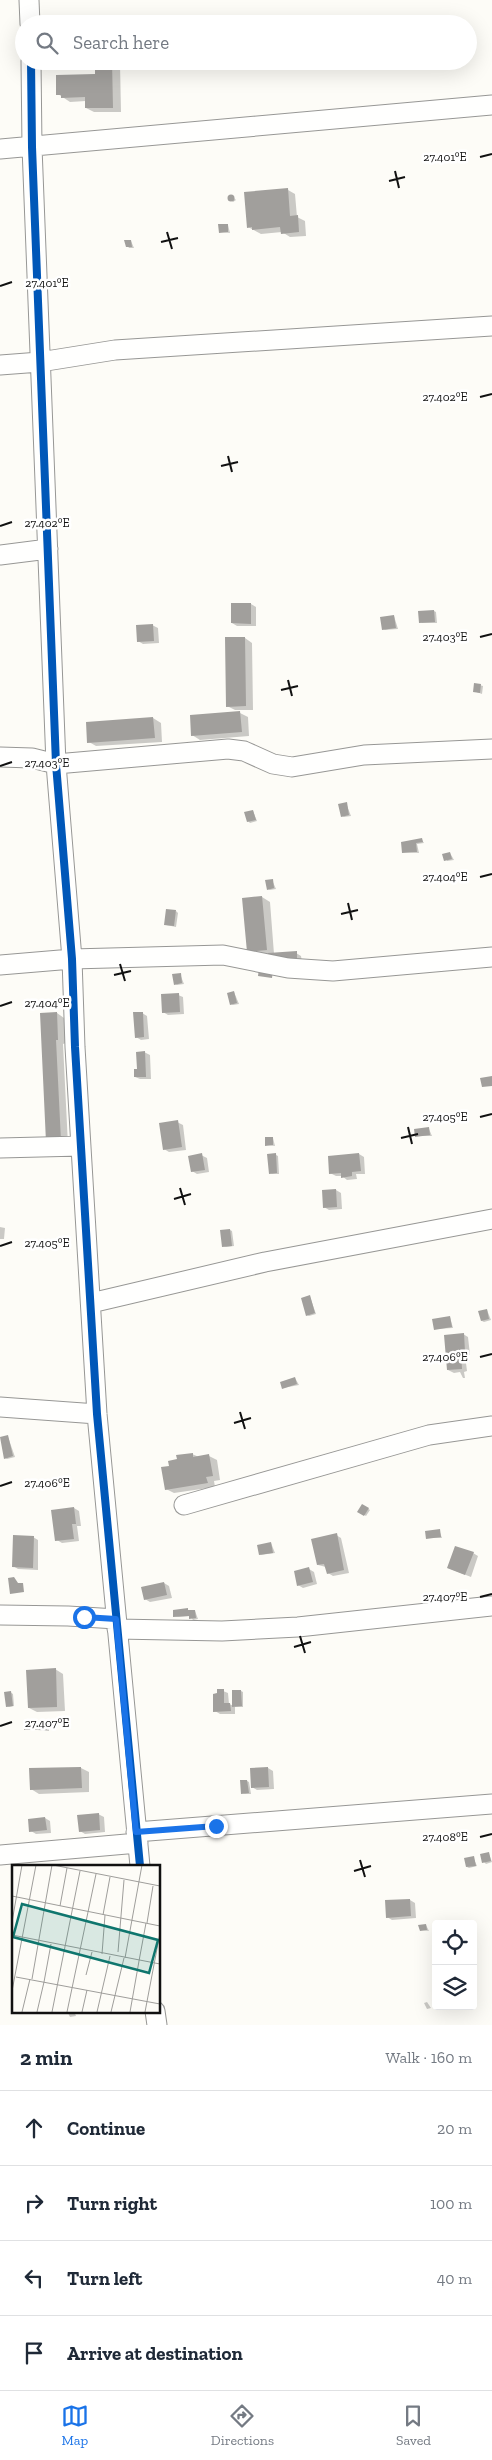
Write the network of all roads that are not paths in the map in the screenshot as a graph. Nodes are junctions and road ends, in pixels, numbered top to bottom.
1 (29, 0) edge
2 (30, 15) edge
3 (31, 70) edge
4 (492, 105) edge
5 (32, 147) junction
6 (0, 148) edge
7 (492, 326) edge
8 (40, 362) junction
9 (0, 365) edge
10 (48, 549) junction
11 (0, 555) edge
12 (492, 748) edge
13 (0, 757) edge
14 (56, 764) junction
15 (492, 957) edge
16 (72, 960) junction
17 (0, 966) edge
18 (81, 1146) junction
19 (0, 1148) edge
20 (492, 1219) edge
21 (92, 1303) junction
22 (0, 1407) edge
23 (97, 1414) junction
24 (492, 1426) edge
25 (184, 1505) dead end
26 (492, 1606) edge
27 (0, 1615) edge
28 (117, 1624) junction
29 (492, 1804) edge
30 (137, 1838) junction
31 (0, 1855) edge
32 (140, 1865) edge
33 (155, 2012) edge
34 (157, 2025) edge

1 - 2 street
3 - 5 street
4 - 5 street
5 - 6 street
5 - 8 street
7 - 8 street
8 - 9 street
8 - 10 street
10 - 11 street
10 - 14 street
12 - 14 street
13 - 14 street
14 - 16 street
15 - 16 street
16 - 17 street
16 - 18 street
18 - 19 street
18 - 21 street
20 - 21 street
21 - 23 street
22 - 23 street
23 - 28 street
24 - 25 street
26 - 28 street
27 - 28 street
28 - 30 street
29 - 30 street
30 - 31 street
30 - 32 street
33 - 34 street

